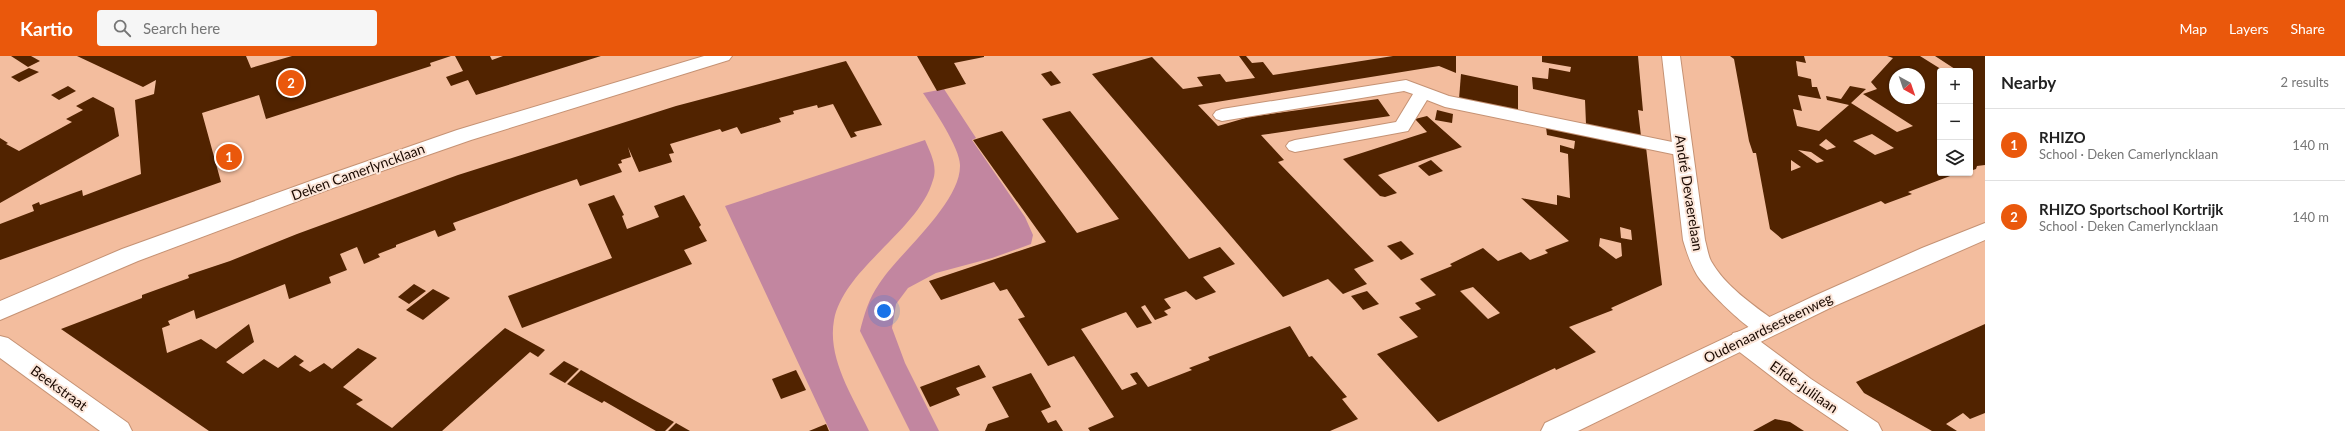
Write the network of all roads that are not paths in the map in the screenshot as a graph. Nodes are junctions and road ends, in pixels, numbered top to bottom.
1 (723, 56) edge
2 (1671, 56) edge
3 (1423, 91) junction
4 (1222, 115) dead end
5 (1295, 146) dead end
6 (1682, 150) junction
7 (1985, 231) edge
8 (0, 311) edge
9 (1766, 327) junction
10 (1741, 340) junction
11 (0, 345) edge
12 (118, 431) edge
13 (1554, 431) edge
14 (1869, 431) edge

1 - 8 street, Deken Camerlyncklaan
2 - 6 street, André Devaerelaan
3 - 4 lane
3 - 5 lane
3 - 6 lane
6 - 9 street, André Devaerelaan
7 - 9 street, Oudenaardsesteenweg
9 - 10 street, Oudenaardsesteenweg
10 - 13 street, Oudenaardsesteenweg
10 - 14 street, Elfde-julilaan
11 - 12 street, Beekstraat

